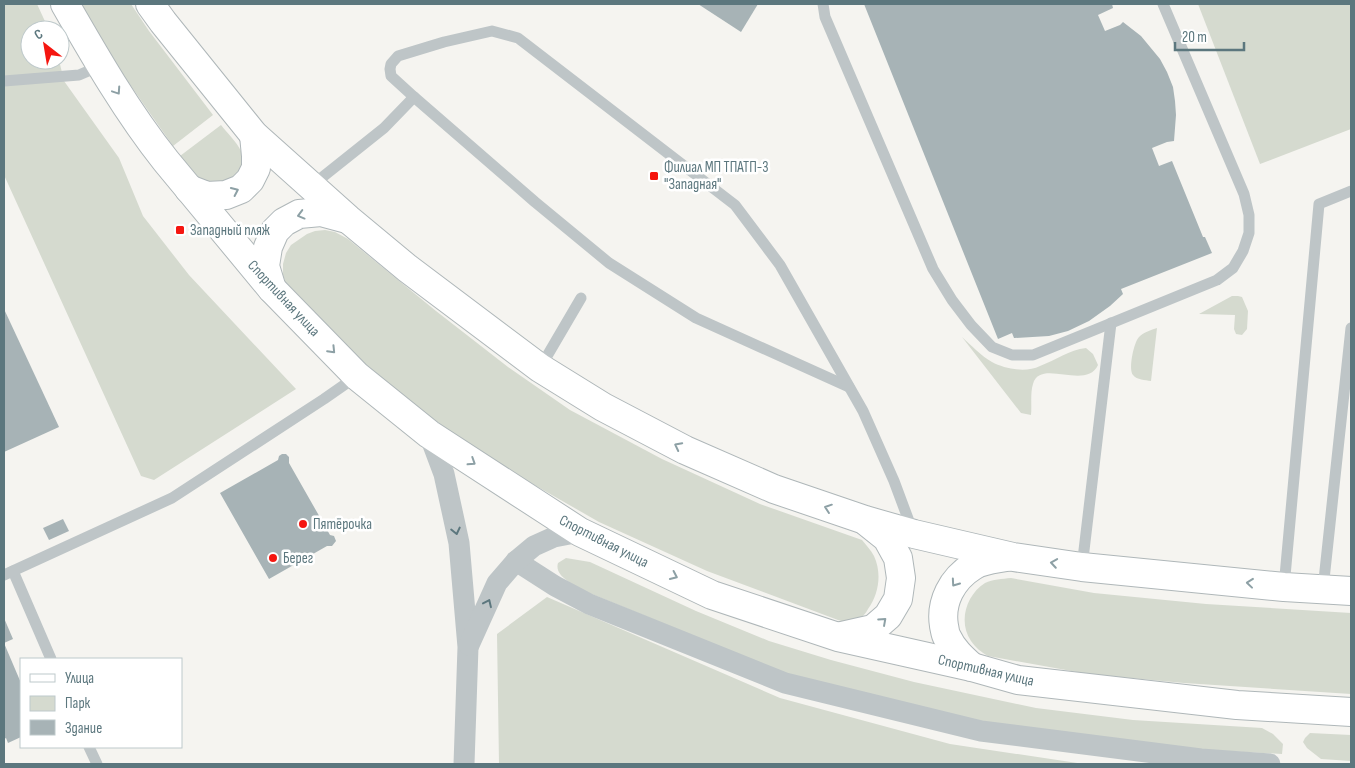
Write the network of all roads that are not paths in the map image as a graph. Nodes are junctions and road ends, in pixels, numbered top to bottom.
1 (65, 4) edge
2 (150, 4) edge
3 (823, 4) edge
4 (1163, 4) edge
5 (100, 66) junction
6 (4, 81) edge
7 (414, 97) junction
8 (254, 135) junction
9 (310, 186) junction
10 (189, 189) junction
11 (1351, 191) edge
12 (348, 220) junction
13 (272, 289) junction
14 (581, 298) dead end
15 (1112, 323) junction
16 (1351, 328) edge
17 (540, 368) junction
18 (357, 376) junction
19 (849, 387) junction
20 (429, 434) junction
21 (865, 520) junction
22 (580, 532) junction
23 (914, 534) junction
24 (1013, 556) junction
25 (516, 561) junction
26 (1082, 567) junction
27 (8, 573) edge
28 (1284, 587) junction
29 (1322, 589) junction
30 (1351, 591) edge
31 (838, 637) junction
32 (468, 647) junction
33 (50, 658) edge
34 (972, 667) junction
35 (1351, 712) edge
36 (89, 748) edge
37 (97, 764) edge
38 (464, 764) edge
39 (1270, 764) edge

1 - 5 main road, Спортивная улица
2 - 8 main road
3 - 15 lane
4 - 15 lane
5 - 6 lane
5 -> 10 main road, Спортивная улица
7 - 9 lane
7 - 19 lane
7 - 19 lane
8 - 9 main road
10 -> 8 main road
9 - 12 main road
10 - 13 main road, Спортивная улица
11 - 28 lane
12 -> 13 main road
12 - 17 main road
13 -> 18 main road, Спортивная улица
14 - 17 lane
15 - 26 lane
16 - 29 lane
21 -> 17 main road
18 - 20 main road, Спортивная улица
18 - 27 lane
19 - 23 lane
20 -> 22 main road, Спортивная улица
20 -> 32 street
21 - 23 main road
31 -> 21 main road
22 - 25 street
22 -> 31 main road, Спортивная улица
23 - 24 main road
26 -> 24 main road
24 -> 34 main road
32 -> 25 street
25 - 39 street
28 -> 26 main road
27 - 33 lane
28 - 29 main road
29 - 30 main road
31 - 34 main road, Спортивная улица
32 - 38 street
34 - 35 main road, Спортивная улица
36 - 37 lane

